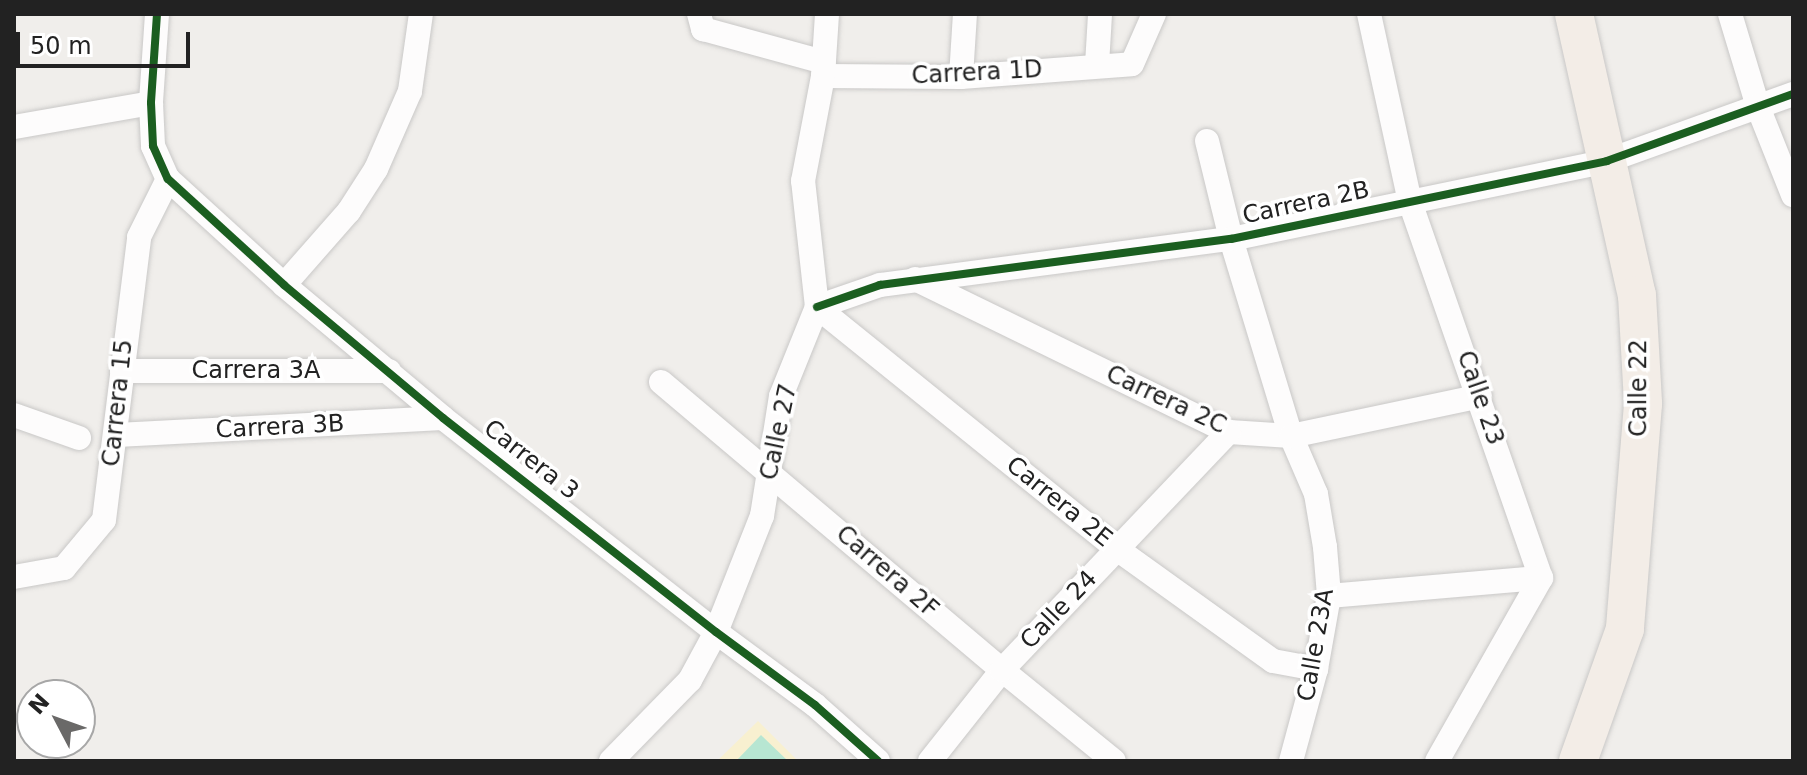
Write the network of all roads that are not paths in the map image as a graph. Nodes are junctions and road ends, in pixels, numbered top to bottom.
1 (157, 14) edge
2 (421, 14) edge
3 (699, 14) edge
4 (827, 14) edge
5 (965, 14) edge
6 (1100, 14) edge
7 (1154, 14) edge
8 (1369, 14) edge
9 (1574, 14) edge
10 (1730, 14) edge
11 (1097, 65) junction
12 (823, 69) junction
13 (961, 77) junction
14 (1793, 94) edge
15 (151, 103) junction
16 (1758, 107) junction
17 (14, 127) edge
18 (1207, 141) dead end
19 (1607, 161) junction
20 (168, 179) junction
21 (1793, 195) edge
22 (1410, 202) junction
23 (1231, 239) junction
24 (915, 279) junction
25 (284, 285) junction
26 (817, 307) junction
27 (122, 371) junction
28 (389, 371) junction
29 (661, 382) dead end
30 (1480, 396) junction
31 (14, 415) edge
32 (443, 418) junction
33 (1229, 432) junction
34 (117, 435) junction
35 (1291, 436) junction
36 (79, 438) dead end
37 (770, 472) junction
38 (1117, 549) junction
39 (14, 577) edge
40 (1541, 578) junction
41 (1329, 596) junction
42 (716, 632) junction
43 (1316, 669) junction
44 (1002, 670) junction
45 (611, 761) edge
46 (878, 761) edge
47 (930, 761) edge
48 (1114, 761) edge
49 (1291, 761) edge
50 (1437, 761) edge
51 (1578, 761) edge

1 - 15 street
2 - 25 street
3 - 12 street, Carrera 1D
4 - 12 street, Calle 27
5 - 13 street
6 - 11 street
7 - 11 street, Carrera 1D
8 - 22 street, Calle 23
9 - 19 main road, Calle 22
10 - 16 street
11 - 13 street, Carrera 1D
12 - 13 street, Carrera 1D
12 - 26 street, Calle 27
14 - 16 street, Carrera 2B
15 - 17 street
15 - 20 street
16 - 19 street, Carrera 2B
16 - 21 street
18 - 23 street
19 - 22 street, Carrera 2B
19 - 51 main road, Calle 22
20 - 25 street, Carrera 3
20 - 27 street, Carrera 15
22 - 23 street, Carrera 2B
22 - 30 street, Calle 23
23 - 24 street, Carrera 2B
23 - 35 street
24 - 26 street, Carrera 2B
24 - 33 street, Carrera 2C
25 - 28 street, Carrera 3
26 - 37 street, Calle 27
26 - 38 street, Carrera 2E
27 - 28 street, Carrera 3A
27 - 34 street, Carrera 15
28 - 32 street, Carrera 3
29 - 37 street, Carrera 2F
30 - 35 street, Carrera 2C
30 - 40 street, Calle 23
31 - 36 street
32 - 34 street, Carrera 3B
32 - 42 street, Carrera 3
33 - 35 street, Carrera 2C
33 - 38 street, Calle 24
34 - 39 street, Carrera 15
35 - 41 street, Calle 23A
37 - 42 street, Calle 27
37 - 44 street, Carrera 2F
38 - 43 street, Carrera 2E
38 - 44 street, Calle 24
40 - 41 street
40 - 50 street
41 - 43 street, Calle 23A
42 - 45 street, Calle 27
42 - 46 street, Carrera 3
43 - 49 street, Calle 23A
44 - 47 street, Calle 24
44 - 48 street, Carrera 2F

